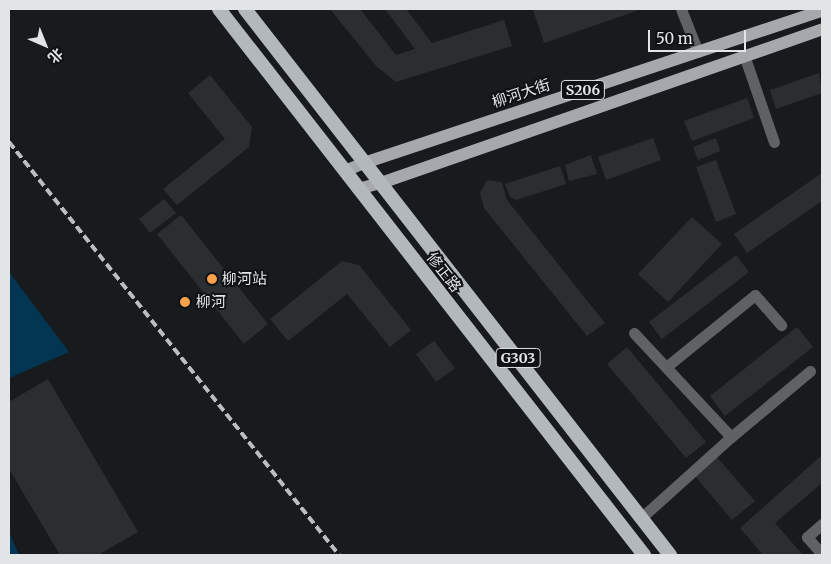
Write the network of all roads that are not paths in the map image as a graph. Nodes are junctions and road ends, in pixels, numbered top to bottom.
1 (219, 9) edge
2 (245, 9) edge
3 (681, 9) edge
4 (822, 10) edge
5 (822, 29) edge
6 (698, 52) junction
7 (744, 56) junction
8 (774, 142) dead end
9 (364, 163) junction
10 (345, 172) junction
11 (381, 183) junction
12 (358, 189) junction
13 (781, 325) dead end
14 (634, 333) dead end
15 (666, 367) junction
16 (810, 371) dead end
17 (731, 437) junction
18 (641, 518) junction
19 (822, 524) edge
20 (822, 554) edge
21 (644, 555) edge
22 (670, 555) edge

1 - 10 highway, 修正路 / G303
2 - 9 highway, 修正路 / G303
3 - 6 street
4 - 6 main road, 柳河大街 / S206
5 - 7 main road, S206
6 - 9 main road, 柳河大街 / S206
7 - 8 street
7 - 11 main road, S206
9 - 10 main road, 柳河大街 / S206
9 - 11 highway, 修正路 / G303
10 - 12 highway, 修正路 / G303
11 - 12 main road, S206
11 - 18 highway, 修正路 / G303
12 - 21 highway, 修正路 / G303
13 - 15 street
14 - 15 street
15 - 17 street
16 - 17 street
17 - 18 street
18 - 22 highway, 修正路 / G303
19 - 20 street

